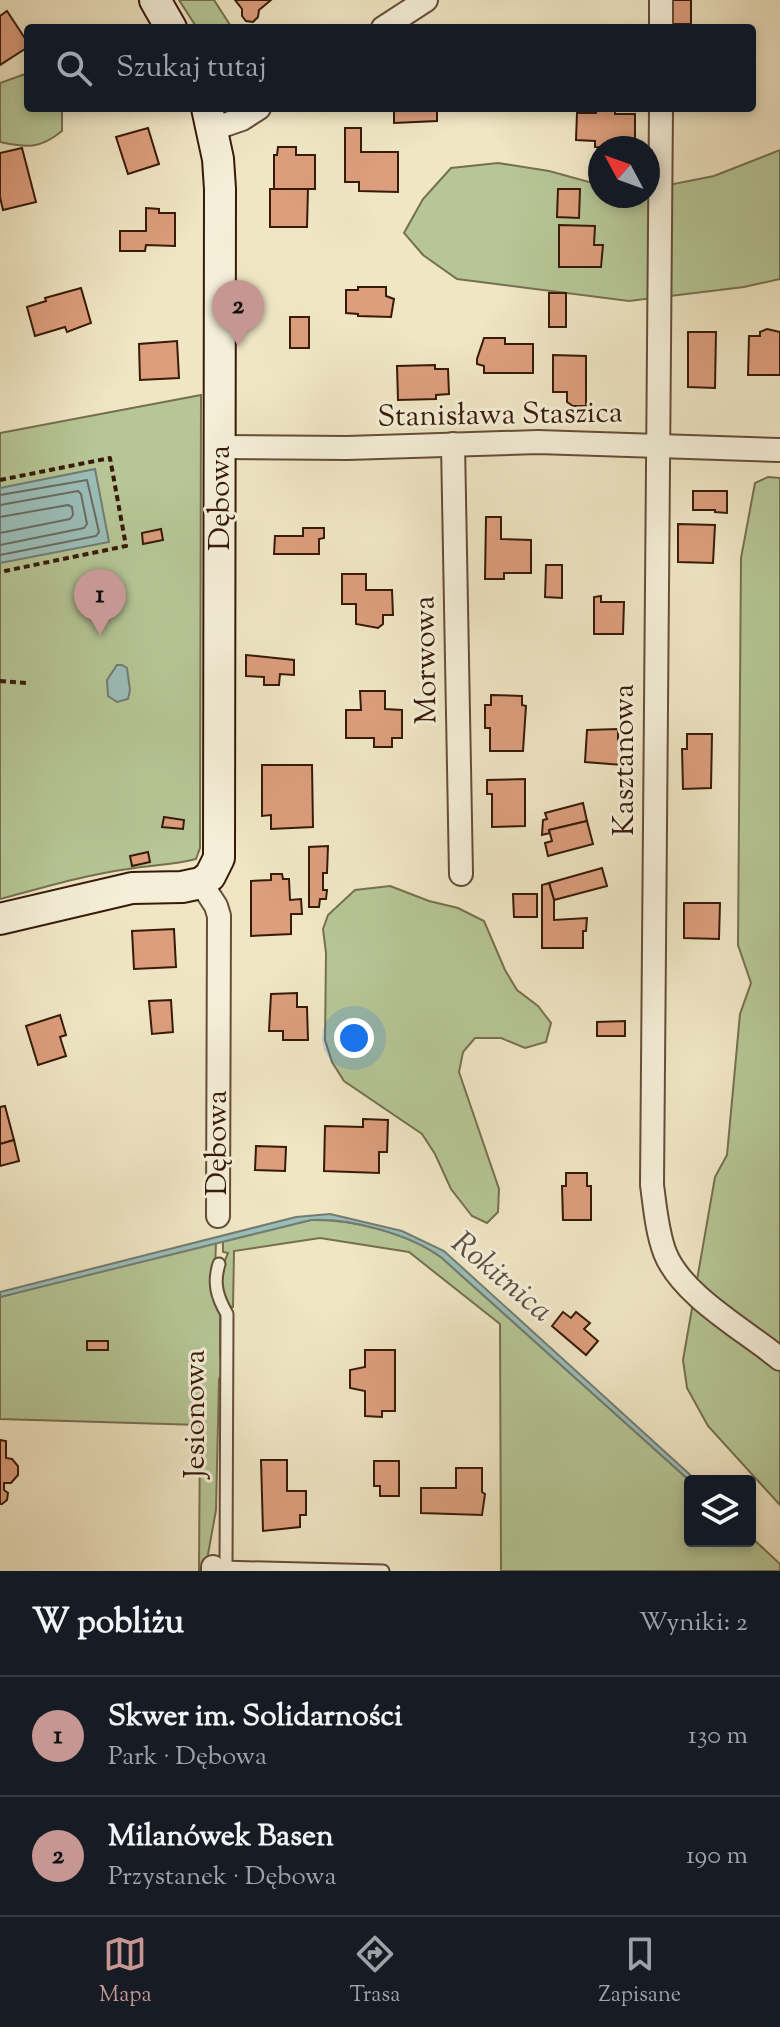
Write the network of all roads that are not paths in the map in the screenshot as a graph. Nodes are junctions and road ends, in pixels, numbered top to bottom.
1 (155, 0) edge
2 (426, 0) edge
3 (661, 0) edge
4 (169, 24) edge
5 (389, 24) edge
6 (661, 24) edge
7 (253, 112) edge
8 (661, 112) edge
9 (210, 119) edge
10 (453, 444) junction
11 (658, 444) junction
12 (221, 447) junction
13 (780, 450) edge
14 (461, 874) dead end
15 (201, 883) junction
16 (0, 919) edge
17 (218, 1216) dead end
18 (219, 1264) dead end
19 (780, 1359) edge
20 (217, 1568) edge
21 (383, 1571) edge

1 - 4 street
2 - 5 street
3 - 6 street
7 - 9 street
8 - 11 street, Kasztanowa
9 - 12 street, Dębowa
10 - 11 street, Stanisława Staszica
10 - 12 street, Stanisława Staszica
10 - 14 street, Morwowa
11 - 13 street, Stanisława Staszica
11 - 19 street, Kasztanowa
12 - 15 street, Dębowa
15 - 16 street
15 - 17 street, Dębowa
18 - 20 lane, Jesionowa
20 - 21 lane

